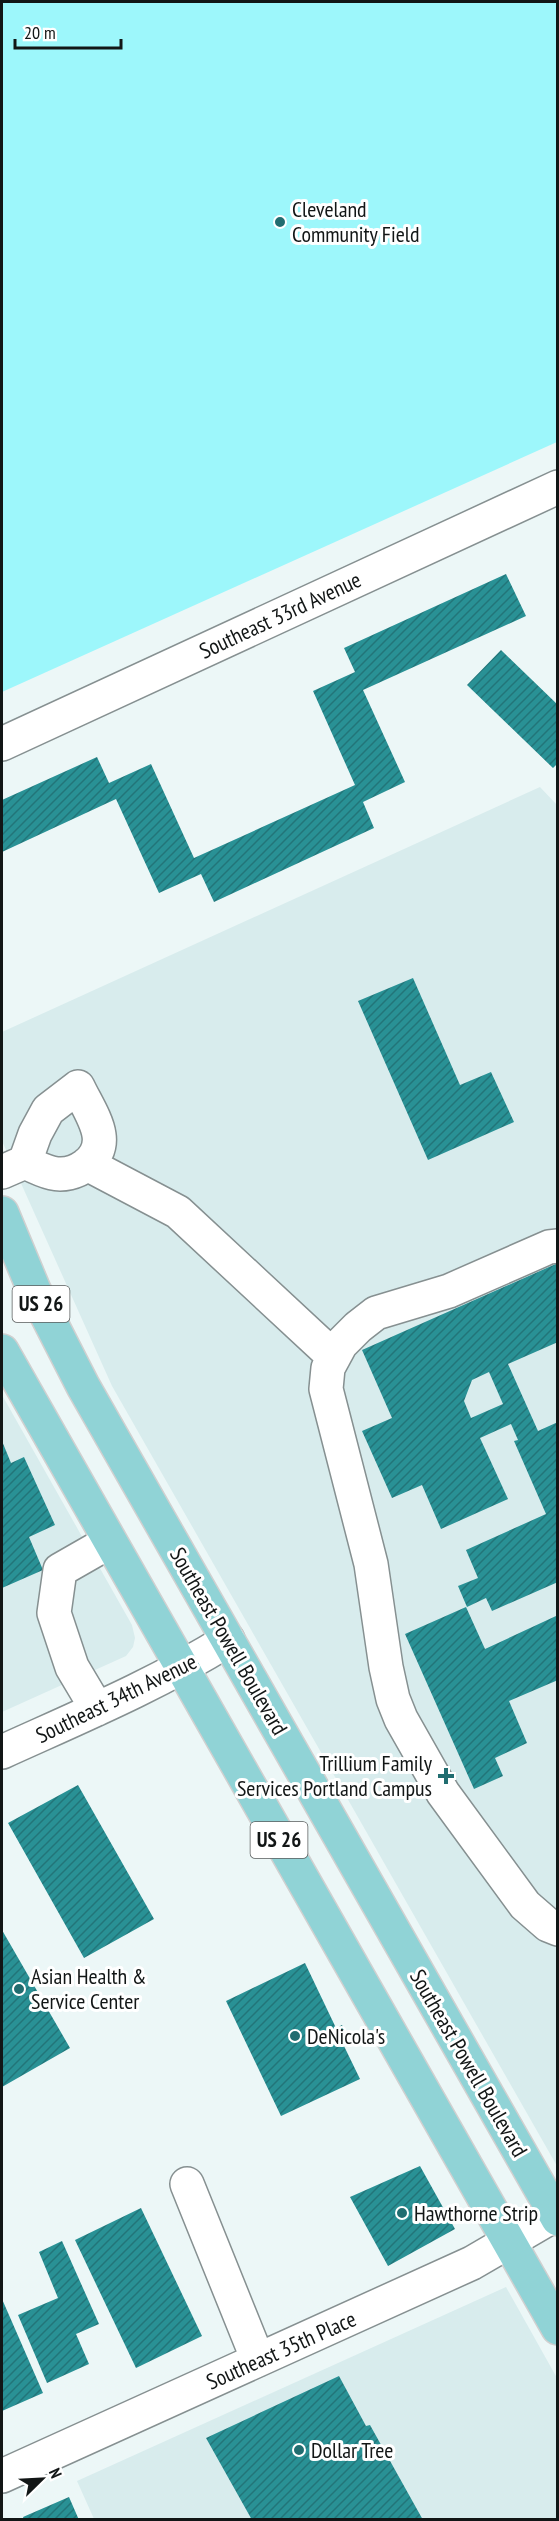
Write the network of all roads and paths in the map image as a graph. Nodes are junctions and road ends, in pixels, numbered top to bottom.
1 (554, 494) edge
2 (2, 744) edge
3 (87, 1164) junction
4 (13, 1167) edge
5 (2, 1217) edge
6 (558, 1246) edge
7 (2, 1351) edge
8 (334, 1357) junction
9 (109, 1542) junction
10 (228, 1640) junction
11 (182, 1669) junction
12 (97, 1709) junction
13 (2, 1752) edge
14 (558, 1929) edge
15 (187, 2184) dead end
16 (557, 2215) edge
17 (508, 2242) junction
18 (558, 2328) edge
19 (258, 2360) junction
20 (2, 2476) edge

1 - 2 street, Southeast 33rd Avenue
3 - 4 street
3 - 4 street
3 - 8 street
5 - 10 main road, Southeast Powell Boulevard / US 26
6 - 8 street
7 - 9 main road, US 26
8 - 14 street
9 - 11 main road, US 26
9 - 12 street
10 - 11 street, Southeast 34th Avenue
10 - 16 main road, Southeast Powell Boulevard / US 26
11 - 12 street, Southeast 34th Avenue
11 - 17 main road, US 26
12 - 13 street, Southeast 34th Avenue
15 - 19 street
16 - 17 street, Southeast 35th Place
17 - 18 main road, US 26
17 - 19 street, Southeast 35th Place
19 - 20 street, Southeast 35th Place

